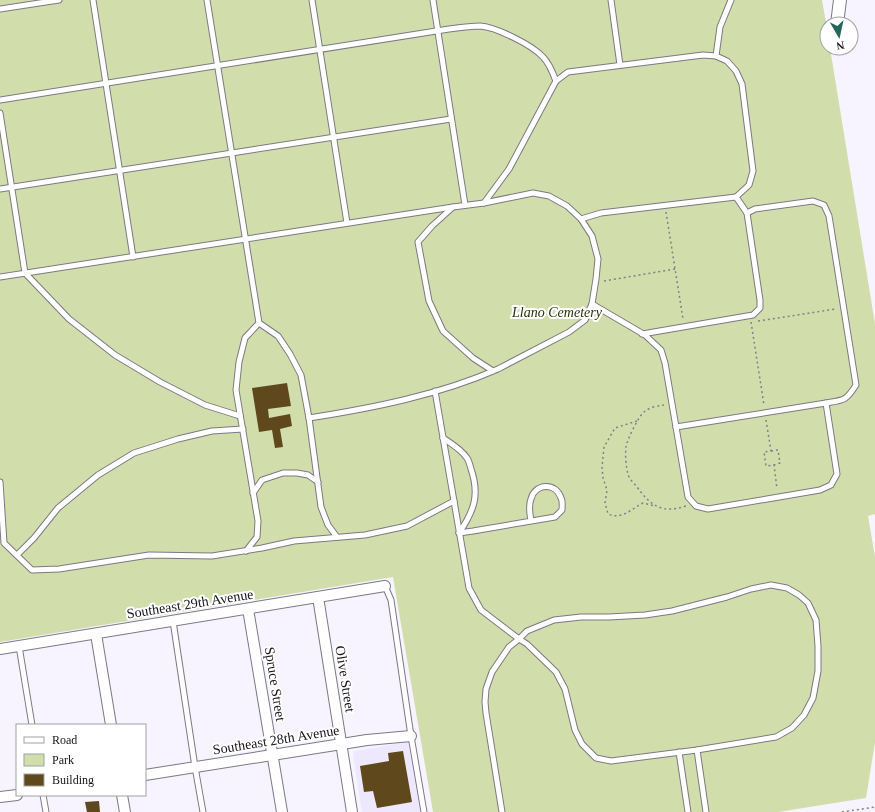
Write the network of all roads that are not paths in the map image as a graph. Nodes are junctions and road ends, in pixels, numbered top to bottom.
1 (59, 0) edge
2 (93, 0) edge
3 (207, 0) edge
4 (312, 0) edge
5 (433, 0) edge
6 (611, 0) edge
7 (840, 0) edge
8 (731, 1) edge
9 (38, 2) edge
10 (0, 9) edge
11 (838, 16) edge
12 (438, 31) junction
13 (320, 49) junction
14 (716, 56) junction
15 (620, 65) junction
16 (217, 66) junction
17 (556, 81) junction
18 (106, 83) junction
19 (0, 100) edge
20 (0, 113) edge
21 (451, 119) junction
22 (334, 137) junction
23 (232, 153) junction
24 (120, 171) junction
25 (12, 188) junction
26 (0, 189) edge
27 (736, 197) junction
28 (484, 203) junction
29 (464, 205) junction
30 (453, 207) junction
31 (747, 213) junction
32 (581, 219) junction
33 (347, 223) junction
34 (245, 239) junction
35 (133, 257) junction
36 (25, 274) junction
37 (0, 277) edge
38 (592, 304) junction
39 (259, 324) junction
40 (642, 334) junction
41 (493, 371) junction
42 (435, 391) junction
43 (826, 403) junction
44 (240, 416) junction
45 (309, 418) junction
46 (676, 427) junction
47 (242, 429) junction
48 (443, 438) junction
49 (0, 482) edge
50 (318, 482) junction
51 (253, 493) junction
52 (454, 501) junction
53 (531, 521) junction
54 (459, 533) junction
55 (338, 537) junction
56 (246, 551) junction
57 (16, 554) junction
58 (384, 586) joint
59 (318, 597) junction
60 (248, 609) junction
61 (173, 621) junction
62 (96, 634) junction
63 (519, 639) junction
64 (19, 646) junction
65 (0, 649) edge
66 (32, 724) edge
67 (111, 724) edge
68 (411, 736) junction
69 (341, 744) junction
70 (697, 750) junction
71 (679, 752) junction
72 (272, 755) junction
73 (195, 767) junction
74 (146, 775) edge
75 (16, 795) edge
76 (43, 796) edge
77 (122, 796) edge
78 (0, 797) edge
79 (46, 812) edge
80 (125, 812) edge
81 (203, 812) edge
82 (282, 812) edge
83 (352, 812) edge
84 (424, 812) edge
85 (502, 812) edge
86 (688, 812) edge
87 (706, 812) edge

1 - 9 lane
2 - 18 lane
3 - 16 lane
4 - 13 lane
5 - 12 lane
6 - 15 lane
7 - 11 street
8 - 14 lane
9 - 10 lane
12 - 13 lane
12 - 17 lane
12 - 21 lane
13 - 16 lane
13 - 22 lane
14 - 15 lane
14 - 27 lane
15 - 17 lane
16 - 18 lane
16 - 23 lane
17 - 28 lane
18 - 19 lane
18 - 24 lane
20 - 25 lane
21 - 22 lane
21 - 29 lane
22 - 23 lane
22 - 33 lane
23 - 24 lane
23 - 34 lane
24 - 25 lane
24 - 35 lane
25 - 26 lane
25 - 36 lane
27 - 31 lane
27 - 32 lane
28 - 29 lane
28 - 32 lane
29 - 30 lane
30 - 33 lane
30 - 41 lane
31 - 40 lane
31 - 43 lane
32 - 38 lane
33 - 34 lane
34 - 35 lane
34 - 39 lane
35 - 36 lane
36 - 37 lane
36 - 44 lane
38 - 40 lane
38 - 41 lane
39 - 44 lane
39 - 45 lane
40 - 46 lane
41 - 42 lane
42 - 45 lane
42 - 48 lane
43 - 46 lane
43 - 46 lane
44 - 47 lane
45 - 50 lane
47 - 51 lane
47 - 57 lane
48 - 52 lane
48 - 54 lane
49 - 57 lane
50 - 51 lane
50 - 55 lane
51 - 56 lane
52 - 54 lane
52 - 55 lane
53 - 53 lane
53 - 54 lane
54 - 63 lane
55 - 56 lane
56 - 57 lane
58 - 59 street, Southeast 29th Avenue
58 - 68 lane
59 - 60 street, Southeast 29th Avenue
59 - 69 street, Olive Street
60 - 61 street, Southeast 29th Avenue
60 - 72 street, Spruce Street
61 - 62 street, Southeast 29th Avenue
61 - 73 lane
62 - 64 street, Southeast 29th Avenue
62 - 67 street
63 - 70 lane
63 - 71 lane
63 - 85 lane
64 - 65 street, Southeast 29th Avenue
64 - 66 lane
68 - 69 street, Southeast 28th Avenue
68 - 84 lane
69 - 72 street, Southeast 28th Avenue
69 - 83 street, Olive Street
70 - 71 lane
70 - 87 lane
71 - 86 lane
72 - 73 street, Southeast 28th Avenue
72 - 82 street, Spruce Street
73 - 74 street, Southeast 28th Avenue
73 - 81 lane
75 - 78 street
76 - 79 lane
77 - 80 street

